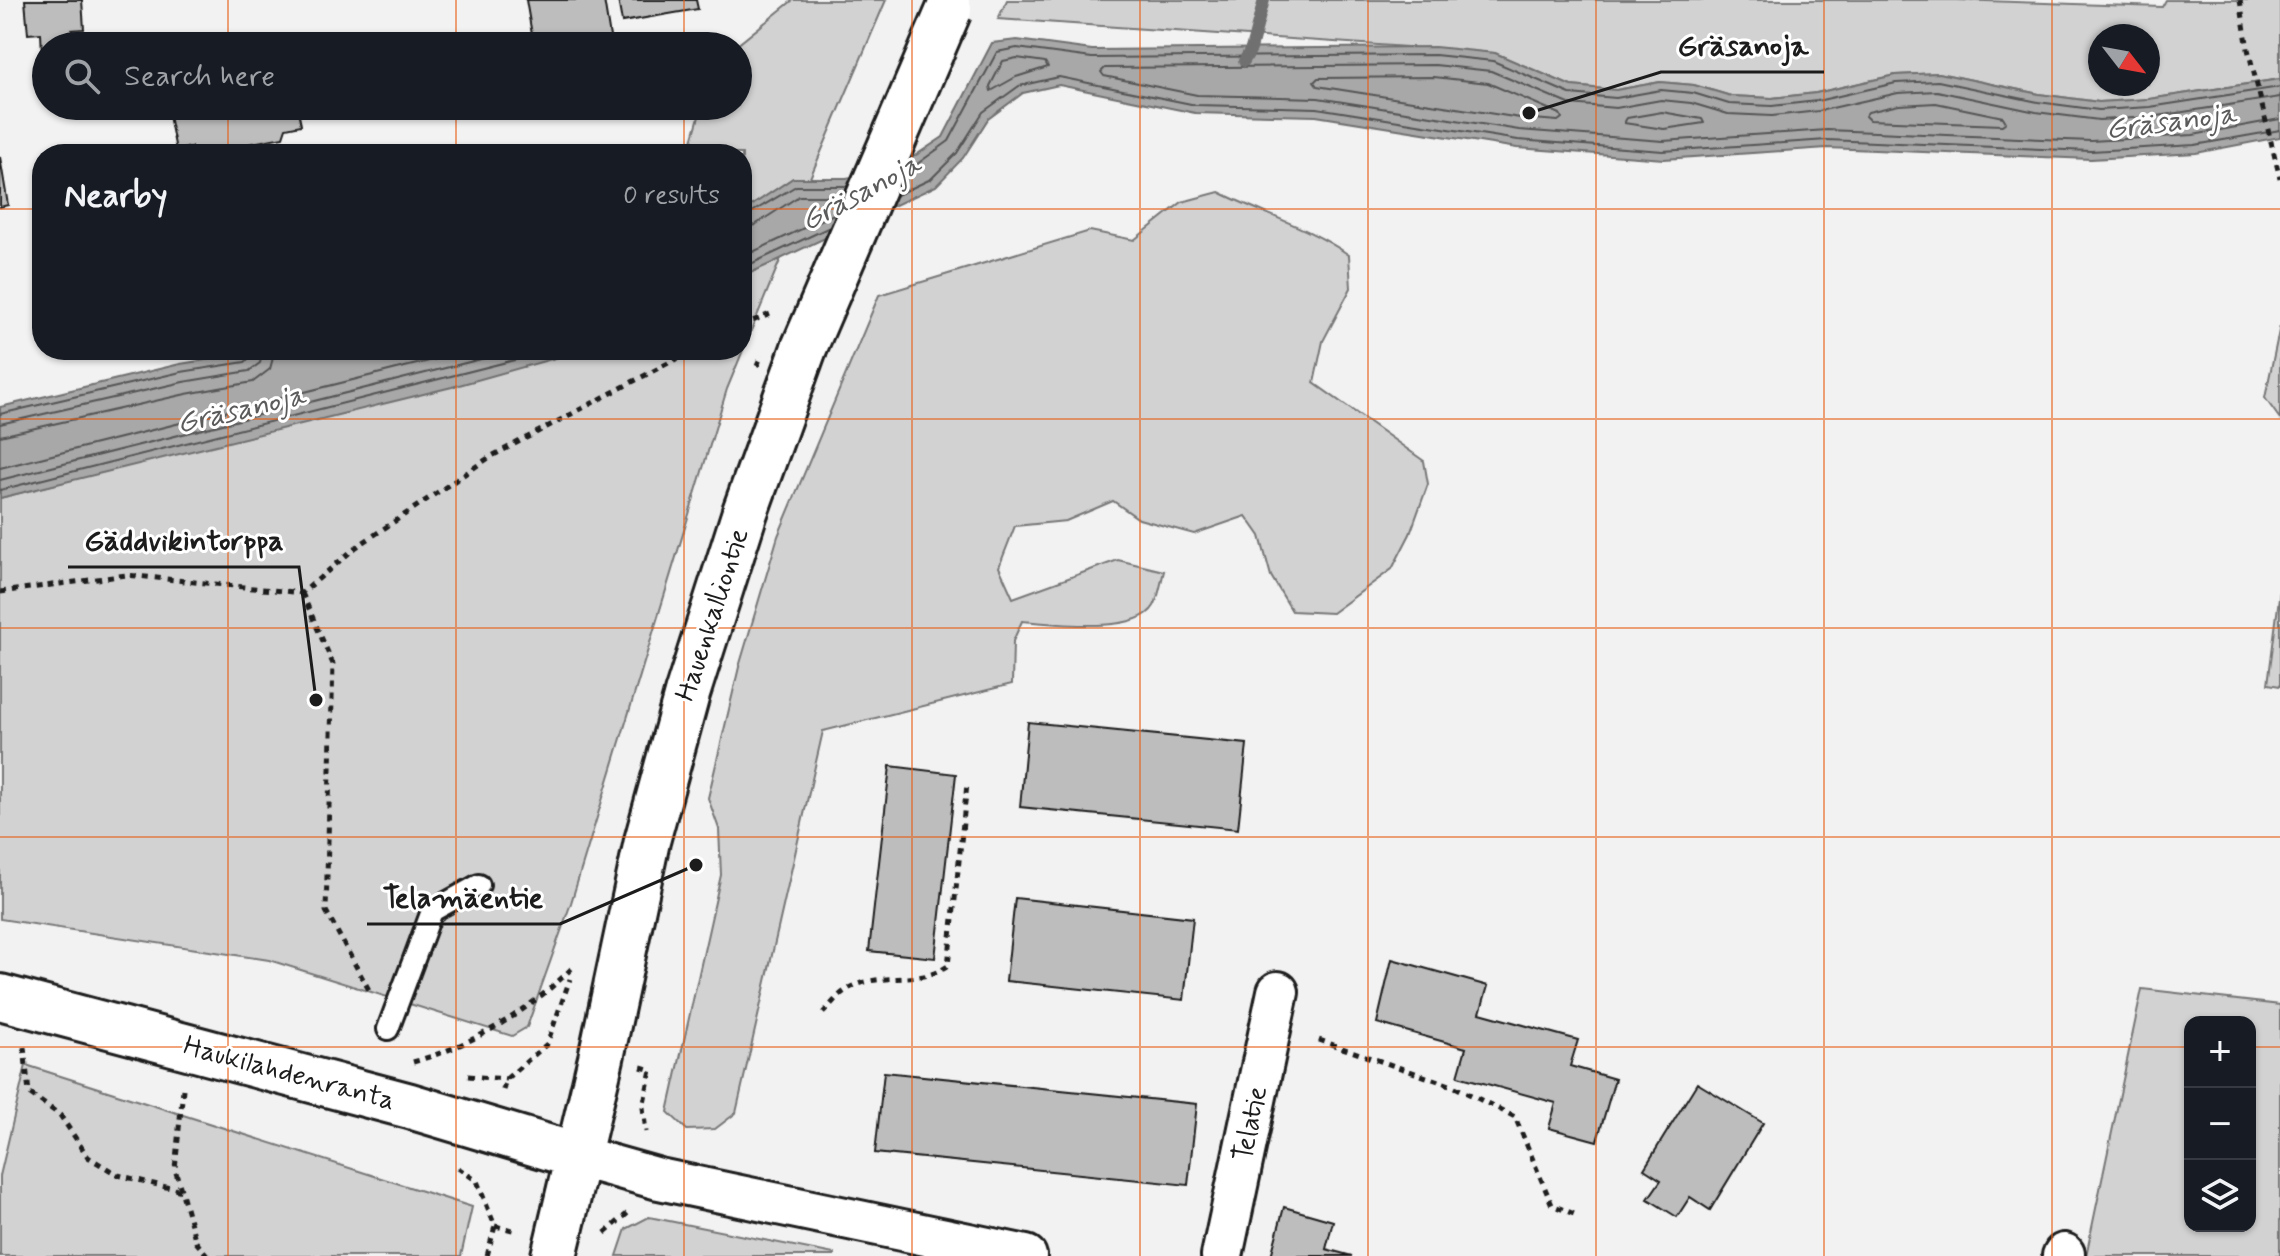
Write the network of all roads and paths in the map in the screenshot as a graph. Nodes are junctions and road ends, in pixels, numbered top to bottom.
1 (2240, 0) edge
2 (952, 5) edge
3 (2280, 178) edge
4 (674, 360) edge
5 (0, 592) edge
6 (302, 593) junction
7 (967, 784) dead end
8 (479, 885) dead end
9 (575, 965) dead end
10 (1278, 992) dead end
11 (0, 997) edge
12 (823, 1013) dead end
13 (388, 1029) junction
14 (1319, 1040) dead end
15 (24, 1046) dead end
16 (183, 1088) dead end
17 (577, 1156) junction
18 (477, 1181) dead end
19 (182, 1191) junction
20 (1579, 1216) dead end
21 (208, 1256) edge
22 (487, 1256) edge
23 (554, 1256) edge
24 (1026, 1256) edge
25 (1222, 1256) edge

1 - 3 path
2 - 17 main road, Hauenkalliontie, bridge
4 - 6 path
5 - 6 path
6 - 13 path
7 - 12 path
8 - 13 lane
9 - 13 path
10 - 25 street, Telatie
11 - 17 main road, Haukilahdenranta
14 - 20 path
15 - 19 path
16 - 19 path
17 - 23 main road, Hauenkalliontie
17 - 24 street
18 - 22 path
19 - 21 path

